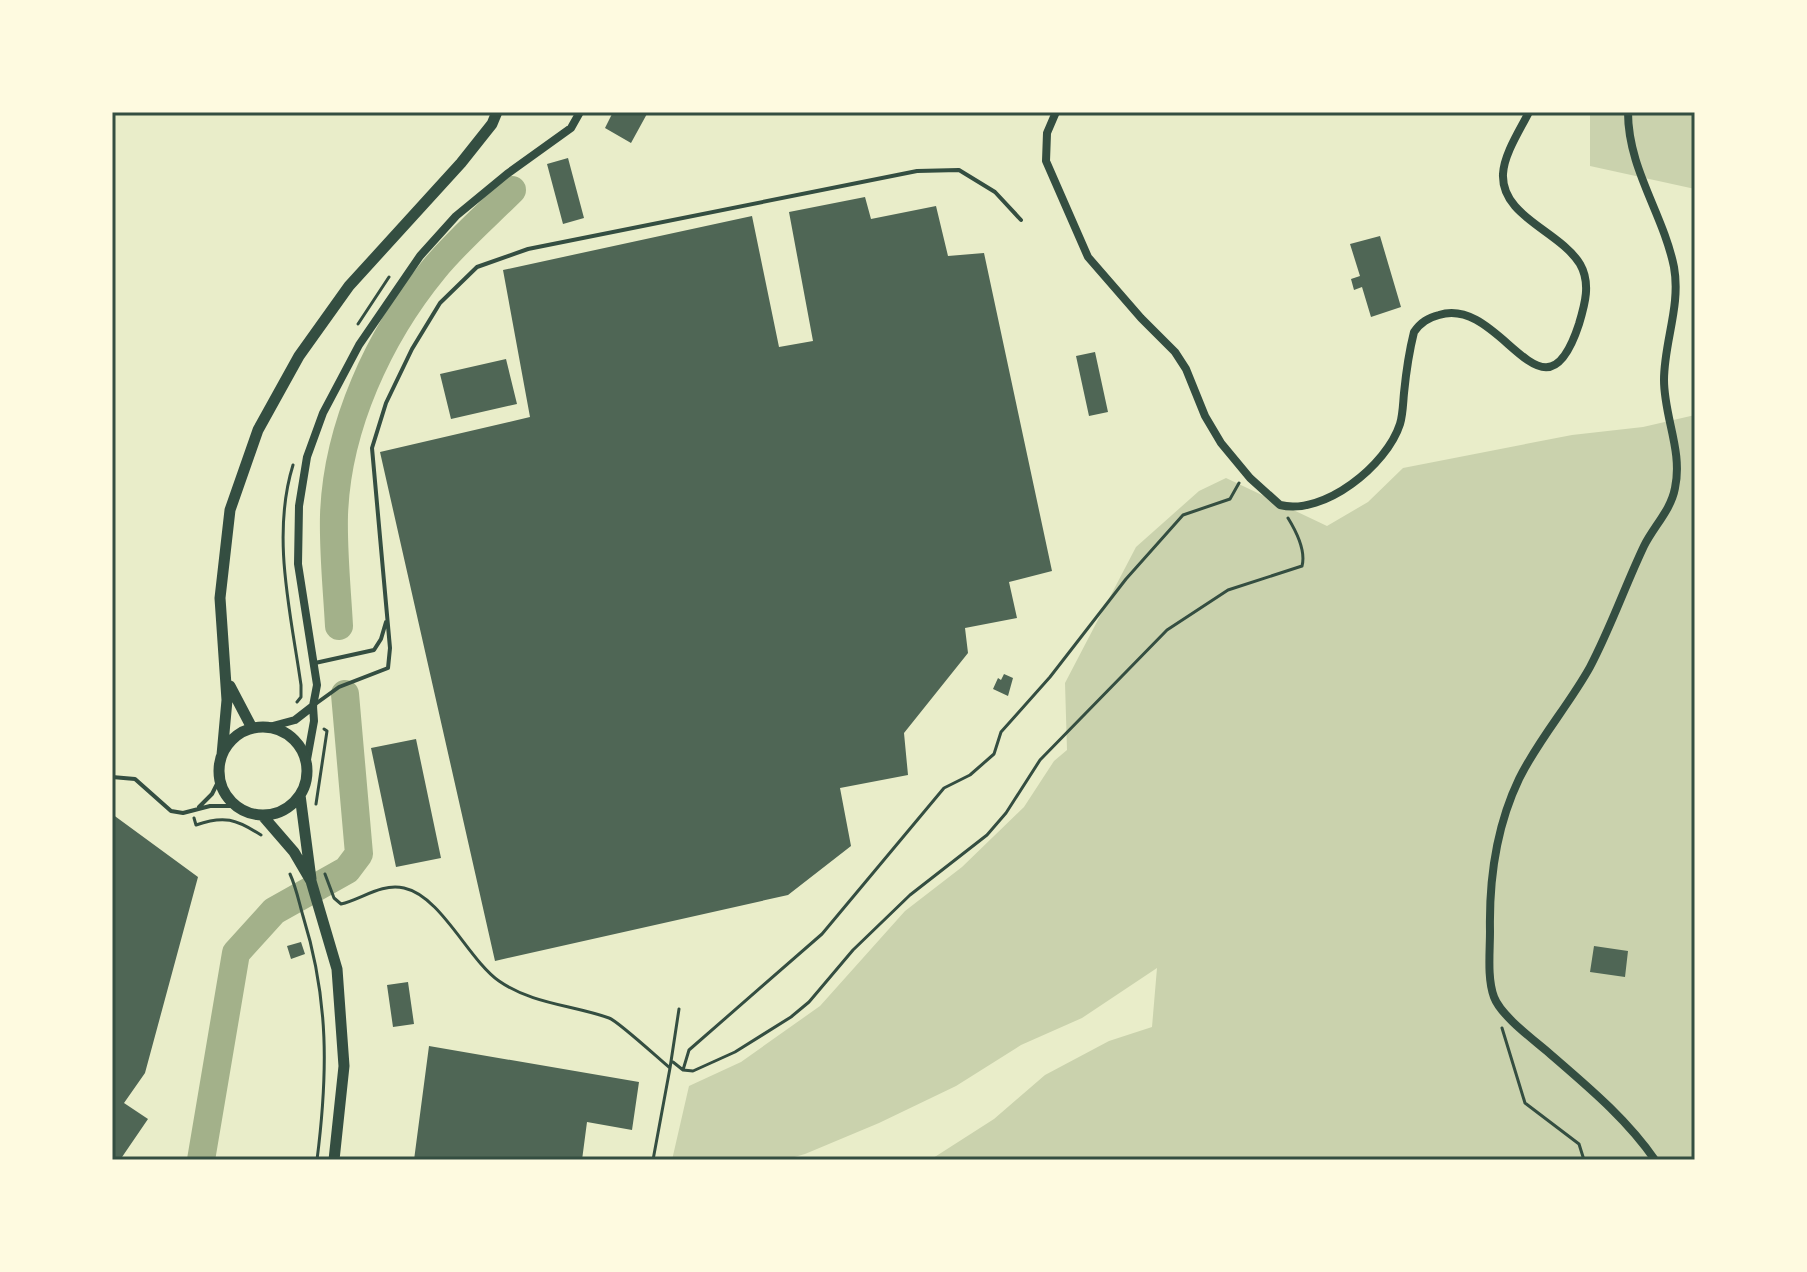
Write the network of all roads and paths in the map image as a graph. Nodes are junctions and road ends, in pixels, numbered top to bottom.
1 (497, 112) edge
2 (580, 112) edge
3 (1056, 112) edge
4 (1529, 112) edge
5 (1628, 112) edge
6 (1021, 220) dead end
7 (395, 270) dead end
8 (354, 330) dead end
9 (295, 457) dead end
10 (1245, 472) junction
11 (1280, 505) junction
12 (387, 619) junction
13 (314, 663) junction
14 (226, 678) junction
15 (313, 706) junction
16 (304, 713) junction
17 (314, 721) junction
18 (269, 727) junction
19 (252, 728) junction
20 (222, 755) junction
21 (306, 765) junction
22 (112, 777) edge
23 (220, 778) junction
24 (300, 795) junction
25 (235, 806) junction
26 (198, 808) junction
27 (314, 810) dead end
28 (191, 811) junction
29 (262, 815) junction
30 (265, 838) dead end
31 (324, 870) dead end
32 (293, 880) dead end
33 (311, 880) junction
34 (1499, 1004) junction
35 (679, 1009) dead end
36 (673, 1062) junction
37 (670, 1068) junction
38 (683, 1070) junction
39 (317, 1160) edge
40 (334, 1160) edge
41 (653, 1160) edge
42 (1584, 1160) edge
43 (1655, 1160) edge

1 - 14 main road
2 - 13 street
3 - 10 street
4 - 11 street
5 - 34 street
6 - 12 lane
7 - 8 path
9 - 16 path
10 - 11 street
10 - 38 path
11 - 38 path
12 - 13 lane
12 - 15 lane
13 - 15 street
14 - 19 main road
14 - 20 main road
15 - 16 street
15 - 17 street
16 - 18 street
17 - 21 street
17 - 27 path
18 - 19 main road
18 - 21 main road
19 - 20 main road
20 - 23 main road
21 - 24 main road
22 - 28 lane
23 - 25 main road
23 - 26 lane
24 - 29 main road
24 - 33 main road
25 - 26 lane
25 - 29 main road
26 - 28 lane
28 - 30 path
29 - 33 main road
31 - 37 path
32 - 39 path
33 - 40 main road
34 - 42 path
34 - 43 street
35 - 36 path
36 - 37 path
36 - 38 path
37 - 41 path

